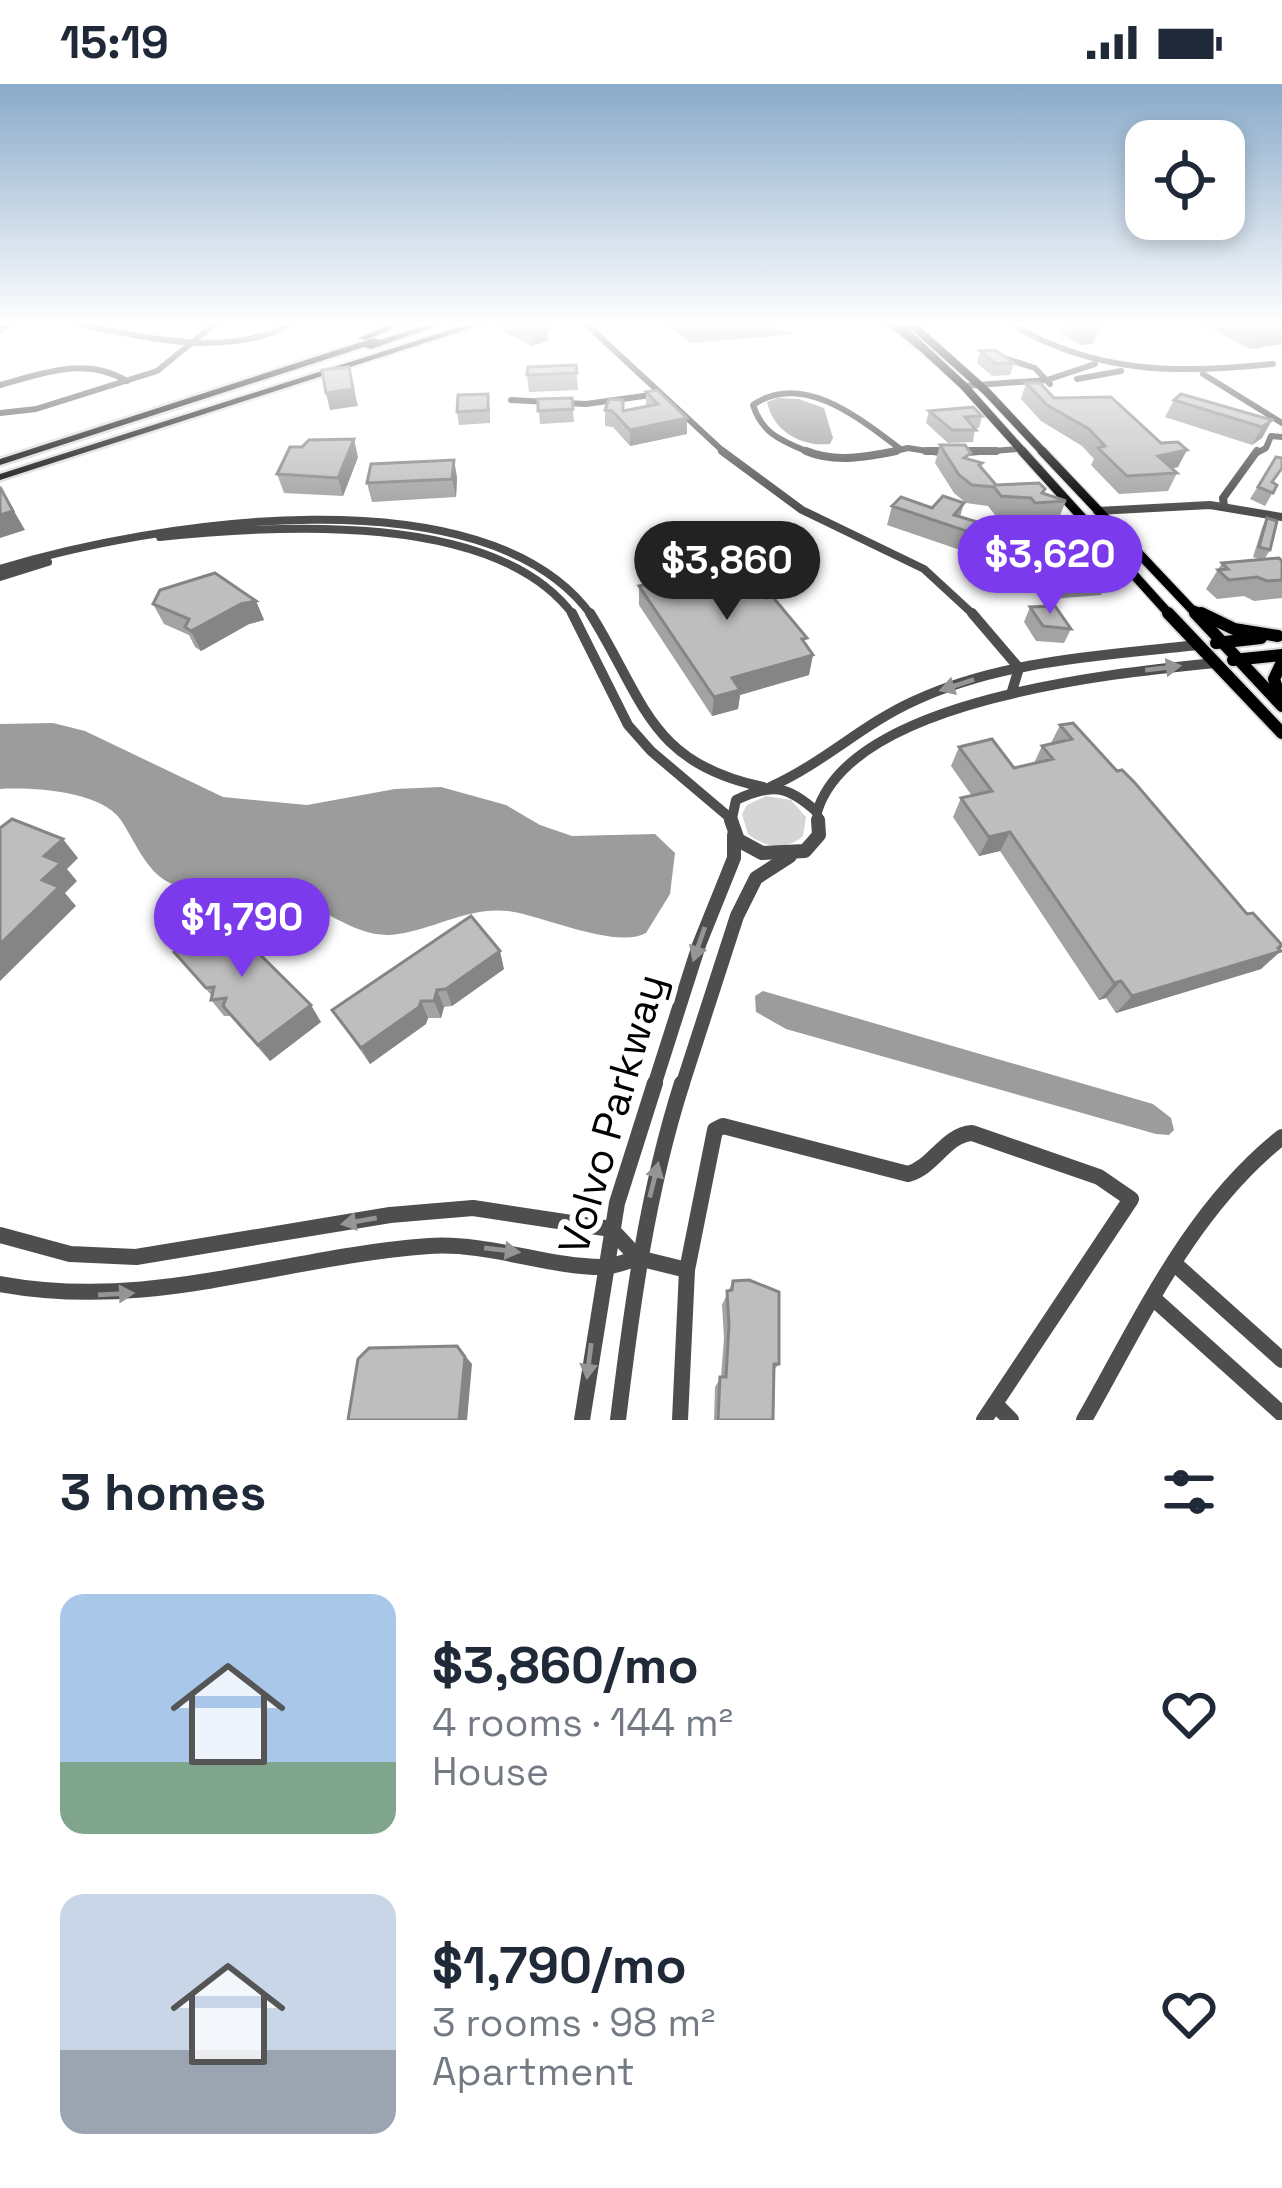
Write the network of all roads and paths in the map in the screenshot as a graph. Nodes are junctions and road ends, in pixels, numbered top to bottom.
1 (109, 386) edge
2 (229, 386) edge
3 (241, 386) edge
4 (250, 386) edge
5 (272, 386) edge
6 (654, 386) edge
7 (964, 386) joint
8 (985, 386) edge
9 (1229, 386) edge
10 (661, 393) junction
11 (511, 400) dead end
12 (0, 413) edge
13 (1282, 418) edge
14 (1022, 428) junction
15 (1282, 437) edge
16 (899, 448) junction
17 (1019, 449) junction
18 (0, 467) edge
19 (1224, 506) junction
20 (1096, 511) junction
21 (1282, 517) edge
22 (0, 573) edge
23 (1175, 596) junction
24 (1280, 636) edge
25 (1219, 643) junction
26 (1197, 645) junction
27 (1282, 659) edge
28 (1236, 660) junction
29 (1214, 662) junction
30 (1050, 663) junction
31 (1019, 668) junction
32 (1034, 686) junction
33 (1012, 691) junction
34 (1282, 704) edge
35 (1282, 733) edge
36 (767, 787) junction
37 (817, 812) junction
38 (729, 817) junction
39 (734, 835) junction
40 (790, 856) junction
41 (1282, 1137) edge
42 (611, 1229) junction
43 (0, 1235) edge
44 (638, 1258) junction
45 (1175, 1265) junction
46 (604, 1268) junction
47 (687, 1270) junction
48 (0, 1284) edge
49 (1154, 1299) junction
50 (1282, 1360) edge
51 (989, 1412) edge
52 (1282, 1414) edge
53 (582, 1420) edge
54 (618, 1420) edge
55 (680, 1420) edge
56 (1011, 1420) edge
57 (1084, 1420) edge

1 - 12 street
2 - 18 highway
3 - 18 highway
4 - 18 highway
5 - 18 highway
6 - 10 street
7 - 14 main road
7 - 17 main road
8 - 14 main road
9 - 13 street
10 - 11 street
10 - 31 street
14 - 20 main road
15 - 19 street
16 - 16 street
16 - 17 street
17 - 26 main road
19 - 20 street
19 - 21 street
20 - 23 main road
22 - 36 street
22 - 38 street
23 - 24 main road
23 - 25 main road
24 - 25 main road
25 - 26 main road
25 - 28 main road
26 - 29 main road
26 - 30 street
27 - 28 main road, Volvo Parkway
27 - 34 main road
28 - 29 main road, Volvo Parkway
28 - 34 main road
32 -> 29 street, Volvo Parkway
29 - 35 main road
30 - 31 street
30 - 32 street
31 - 33 street
31 -> 36 street
32 - 33 street, Volvo Parkway
33 - 37 street, Volvo Parkway
36 - 37 street
36 - 38 street
37 - 40 street, Volvo Parkway
38 - 39 street
39 - 40 street
39 -> 42 street, Volvo Parkway
44 -> 40 street, Volvo Parkway
41 - 45 street
42 -> 43 street
42 - 44 street
42 - 46 street, Volvo Parkway
44 - 46 street
44 - 47 street
44 - 54 street, Volvo Parkway
45 - 49 street
45 - 50 street
48 -> 46 street
46 -> 53 street, Volvo Parkway
47 - 51 street
47 - 55 street
49 - 52 street
49 - 57 street
51 - 56 street

